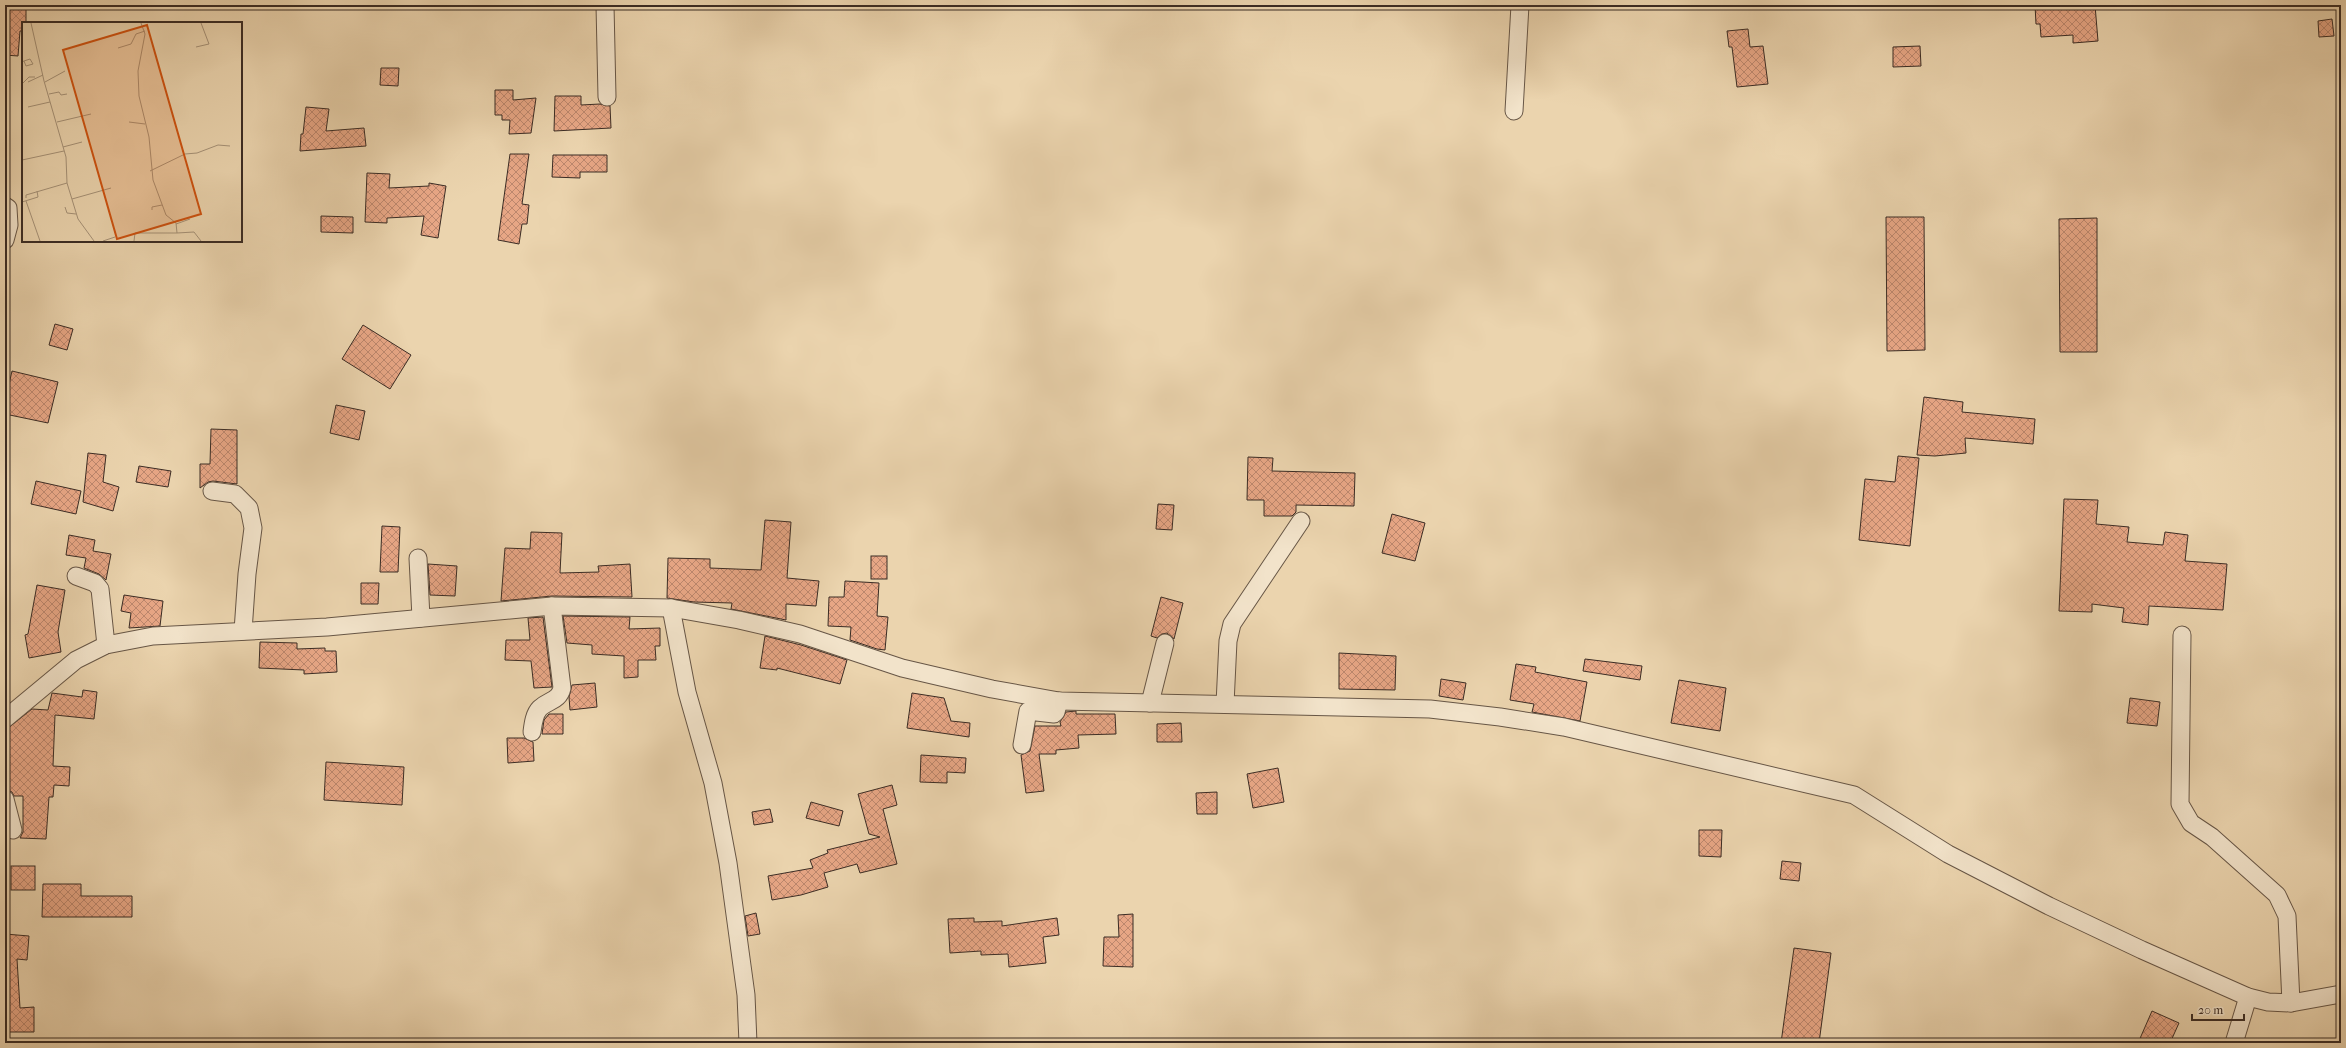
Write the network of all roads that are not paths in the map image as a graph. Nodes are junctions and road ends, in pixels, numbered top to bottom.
1 (605, 5) edge
2 (1520, 5) edge
3 (606, 97) dead end
4 (1514, 111) dead end
5 (5, 206) edge
6 (5, 240) edge
7 (212, 491) dead end
8 (1301, 521) dead end
9 (418, 558) dead end
10 (76, 576) dead end
11 (552, 606) junction
12 (671, 608) junction
13 (421, 618) junction
14 (243, 631) junction
15 (2182, 635) dead end
16 (1165, 643) dead end
17 (106, 645) junction
18 (1059, 701) junction
19 (1150, 703) junction
20 (1225, 704) junction
21 (5, 718) edge
22 (5, 724) edge
23 (532, 732) dead end
24 (1022, 745) dead end
25 (5, 799) edge
26 (13, 830) dead end
27 (2341, 994) edge
28 (2248, 997) junction
29 (2291, 1003) junction
30 (748, 1043) edge
31 (2234, 1043) edge

1 - 3 street
2 - 4 street
5 - 6 street
7 - 14 street
8 - 20 street
9 - 13 street
10 - 17 street
11 - 12 street
11 - 13 street
11 - 23 street
12 - 18 street
12 - 30 street
13 - 14 street
14 - 17 street
15 - 29 street
16 - 19 street
17 - 21 street
18 - 19 street
18 - 24 street
19 - 20 street
20 - 28 street
21 - 22 street
25 - 26 street
27 - 29 street
28 - 29 street
28 - 31 street

